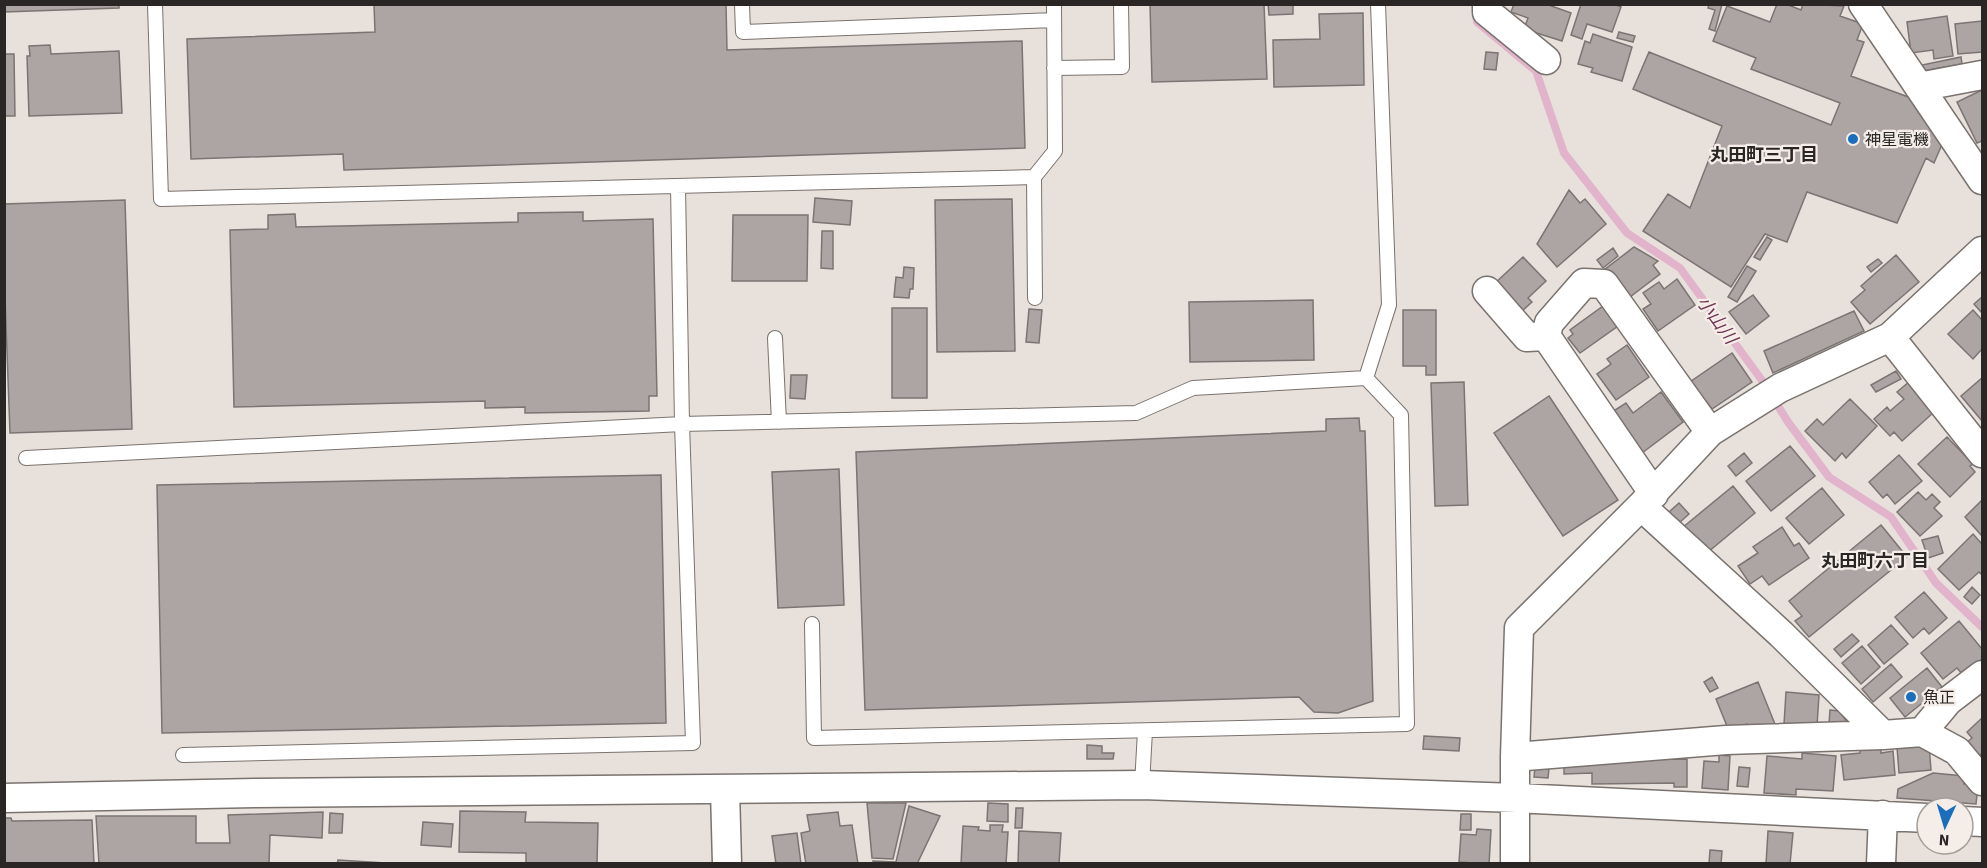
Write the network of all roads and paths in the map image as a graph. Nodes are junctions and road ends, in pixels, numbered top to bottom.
1 (155, 4) edge
2 (742, 4) edge
3 (1054, 4) edge
4 (1121, 4) edge
5 (1378, 4) edge
6 (1487, 4) edge
7 (1863, 4) edge
8 (1054, 20) junction
9 (1546, 60) dead end
10 (1054, 68) junction
11 (1983, 75) edge
12 (1919, 87) junction
13 (1979, 169) edge
14 (1034, 177) junction
15 (678, 186) junction
16 (1983, 251) edge
17 (1486, 291) dead end
18 (1035, 298) dead end
19 (1546, 336) junction
20 (775, 338) dead end
21 (1890, 338) junction
22 (1366, 378) junction
23 (779, 422) junction
24 (682, 424) junction
25 (1710, 432) junction
26 (1983, 453) edge
27 (26, 458) dead end
28 (1648, 500) junction
29 (812, 624) dead end
30 (1983, 675) edge
31 (1145, 731) junction
32 (1922, 732) junction
33 (1882, 735) junction
34 (183, 755) dead end
35 (1515, 757) junction
36 (1983, 781) edge
37 (1142, 785) junction
38 (725, 790) junction
39 (4, 798) edge
40 (1516, 798) junction
41 (1884, 815) junction
42 (1915, 817) edge
43 (727, 864) edge
44 (1515, 864) edge
45 (1881, 864) edge

1 - 15 lane
2 - 8 lane
3 - 8 lane
4 - 10 lane
5 - 22 lane
6 - 9 street
7 - 12 street
8 - 10 lane
10 - 14 lane
11 - 12 street
12 - 13 street
14 - 15 lane
14 - 18 lane
15 - 24 lane
16 - 21 street
17 - 19 street
19 - 25 street
19 - 28 street
20 - 23 lane
21 - 25 street
21 - 26 street
22 - 23 lane
22 - 31 lane
23 - 24 lane
24 - 27 lane
24 - 34 lane
25 - 28 street
28 - 33 street
28 - 35 street
29 - 31 lane
30 - 32 street
31 - 37 lane
32 - 33 street
32 - 36 street
33 - 35 street
35 - 40 street
37 - 38 street
37 - 40 street
38 - 39 street
38 - 43 street
40 - 41 street
40 - 44 street
41 - 42 street
41 - 45 street

